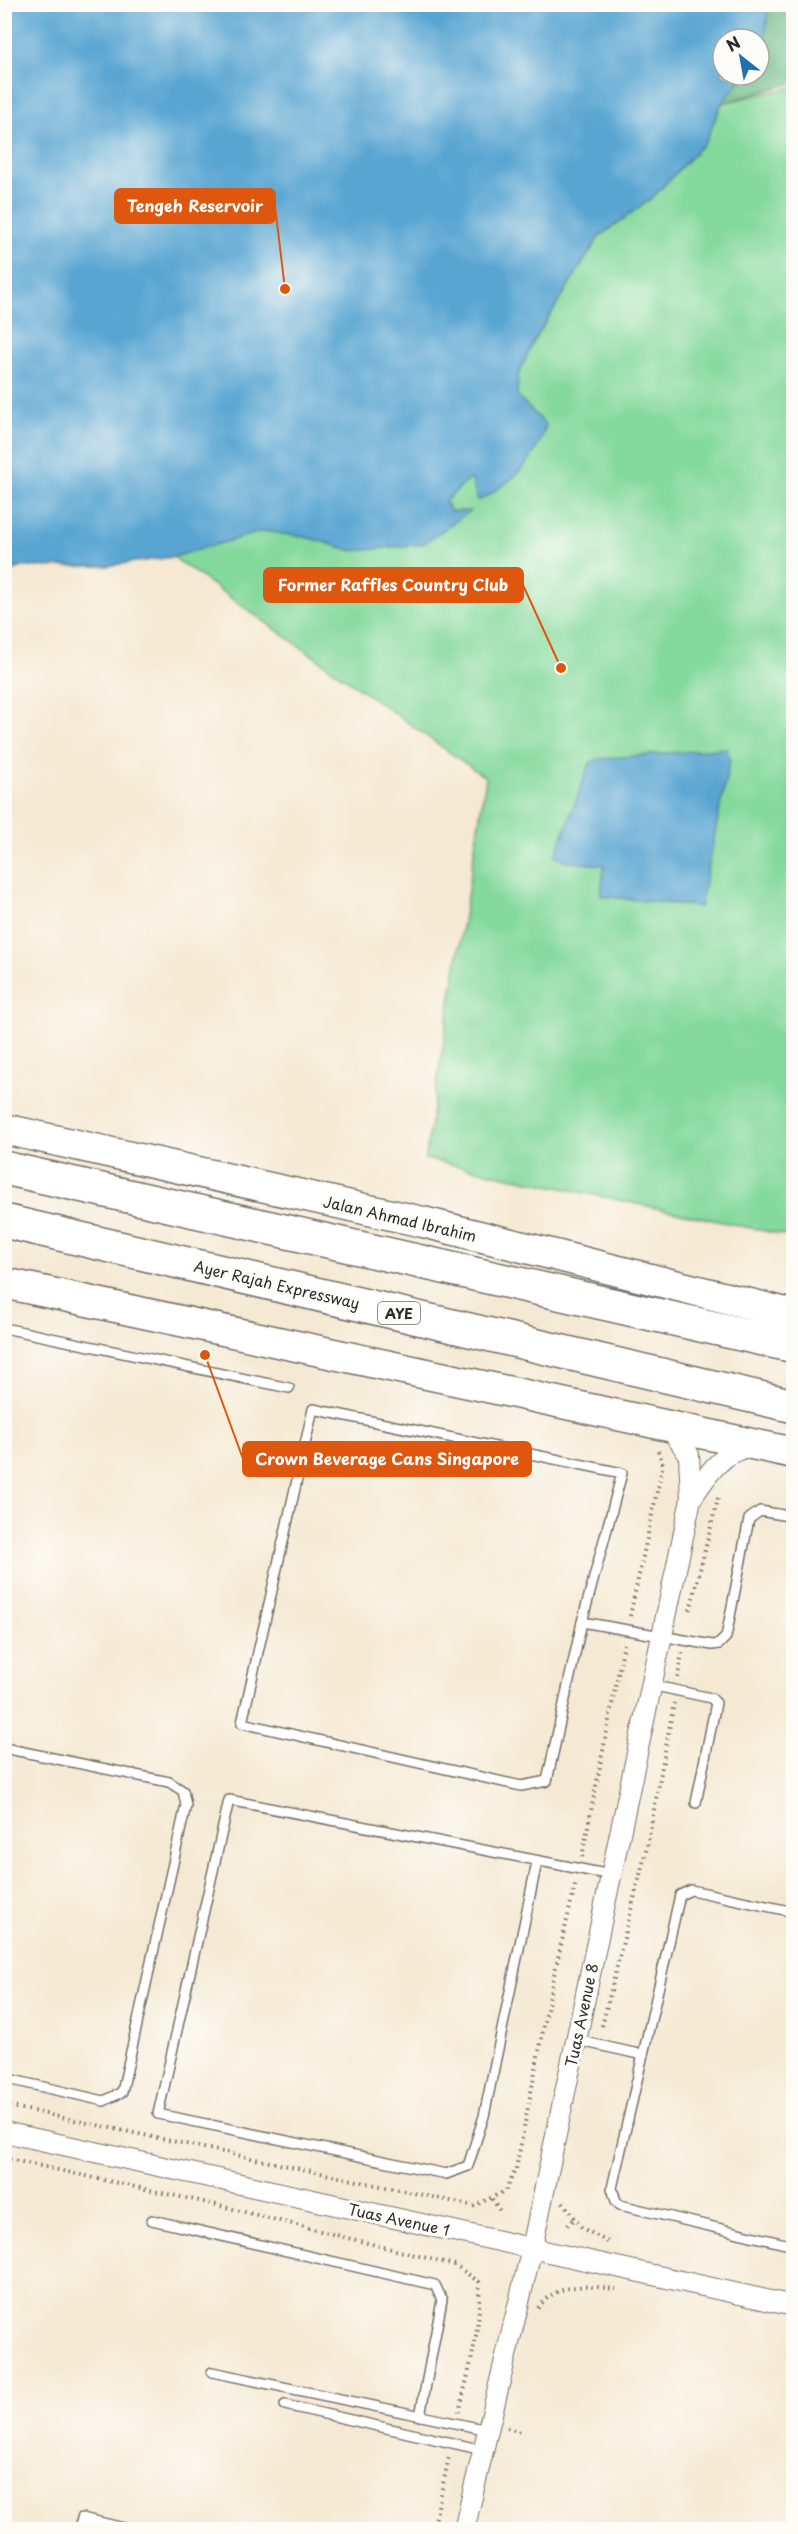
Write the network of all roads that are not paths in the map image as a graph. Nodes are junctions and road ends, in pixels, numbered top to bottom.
1 (4, 1129) edge
2 (4, 1168) edge
3 (4, 1221) edge
4 (4, 1283) edge
5 (794, 1315) edge
6 (4, 1328) edge
7 (794, 1346) edge
8 (289, 1388) dead end
9 (794, 1406) edge
10 (657, 1434) junction
11 (758, 1445) junction
12 (794, 1453) edge
13 (691, 1499) junction
14 (794, 1516) edge
15 (582, 1622) junction
16 (662, 1636) junction
17 (651, 1685) junction
18 (4, 1748) edge
19 (696, 1803) dead end
20 (537, 1862) junction
21 (611, 1875) junction
22 (794, 1912) edge
23 (576, 2040) junction
24 (643, 2055) junction
25 (4, 2078) edge
26 (4, 2132) edge
27 (152, 2220) dead end
28 (794, 2246) edge
29 (532, 2248) junction
30 (794, 2306) edge
31 (212, 2372) dead end
32 (285, 2405) dead end
33 (420, 2416) junction
34 (488, 2430) junction
35 (483, 2450) junction
36 (80, 2529) edge
37 (132, 2529) edge
38 (464, 2529) edge

1 - 5 main road, Jalan Ahmad Ibrahim
2 - 7 highway
3 - 9 highway, Ayer Rajah Expressway / AYE
4 - 10 main road
6 - 8 lane
10 - 11 main road
10 - 13 street, Tuas Avenue 8
11 - 12 main road
11 - 13 street, Tuas Avenue 8
13 - 16 street, Tuas Avenue 8
14 - 16 lane
15 - 15 lane
15 - 16 lane
16 - 17 street, Tuas Avenue 8
17 - 19 lane
17 - 21 street, Tuas Avenue 8
18 - 25 lane
20 - 20 lane
20 - 21 lane
21 - 23 street, Tuas Avenue 8
22 - 24 lane
23 - 24 lane
23 - 29 street, Tuas Avenue 8
24 - 28 lane
26 - 29 street, Tuas Avenue 1
27 - 33 lane
29 - 30 street, Tuas Avenue 1
29 - 34 street, Tuas Avenue 8
31 - 33 lane
32 - 35 lane
33 - 34 lane
34 - 35 street, Tuas Avenue 8
35 - 38 street, Tuas Avenue 8
36 - 37 lane

